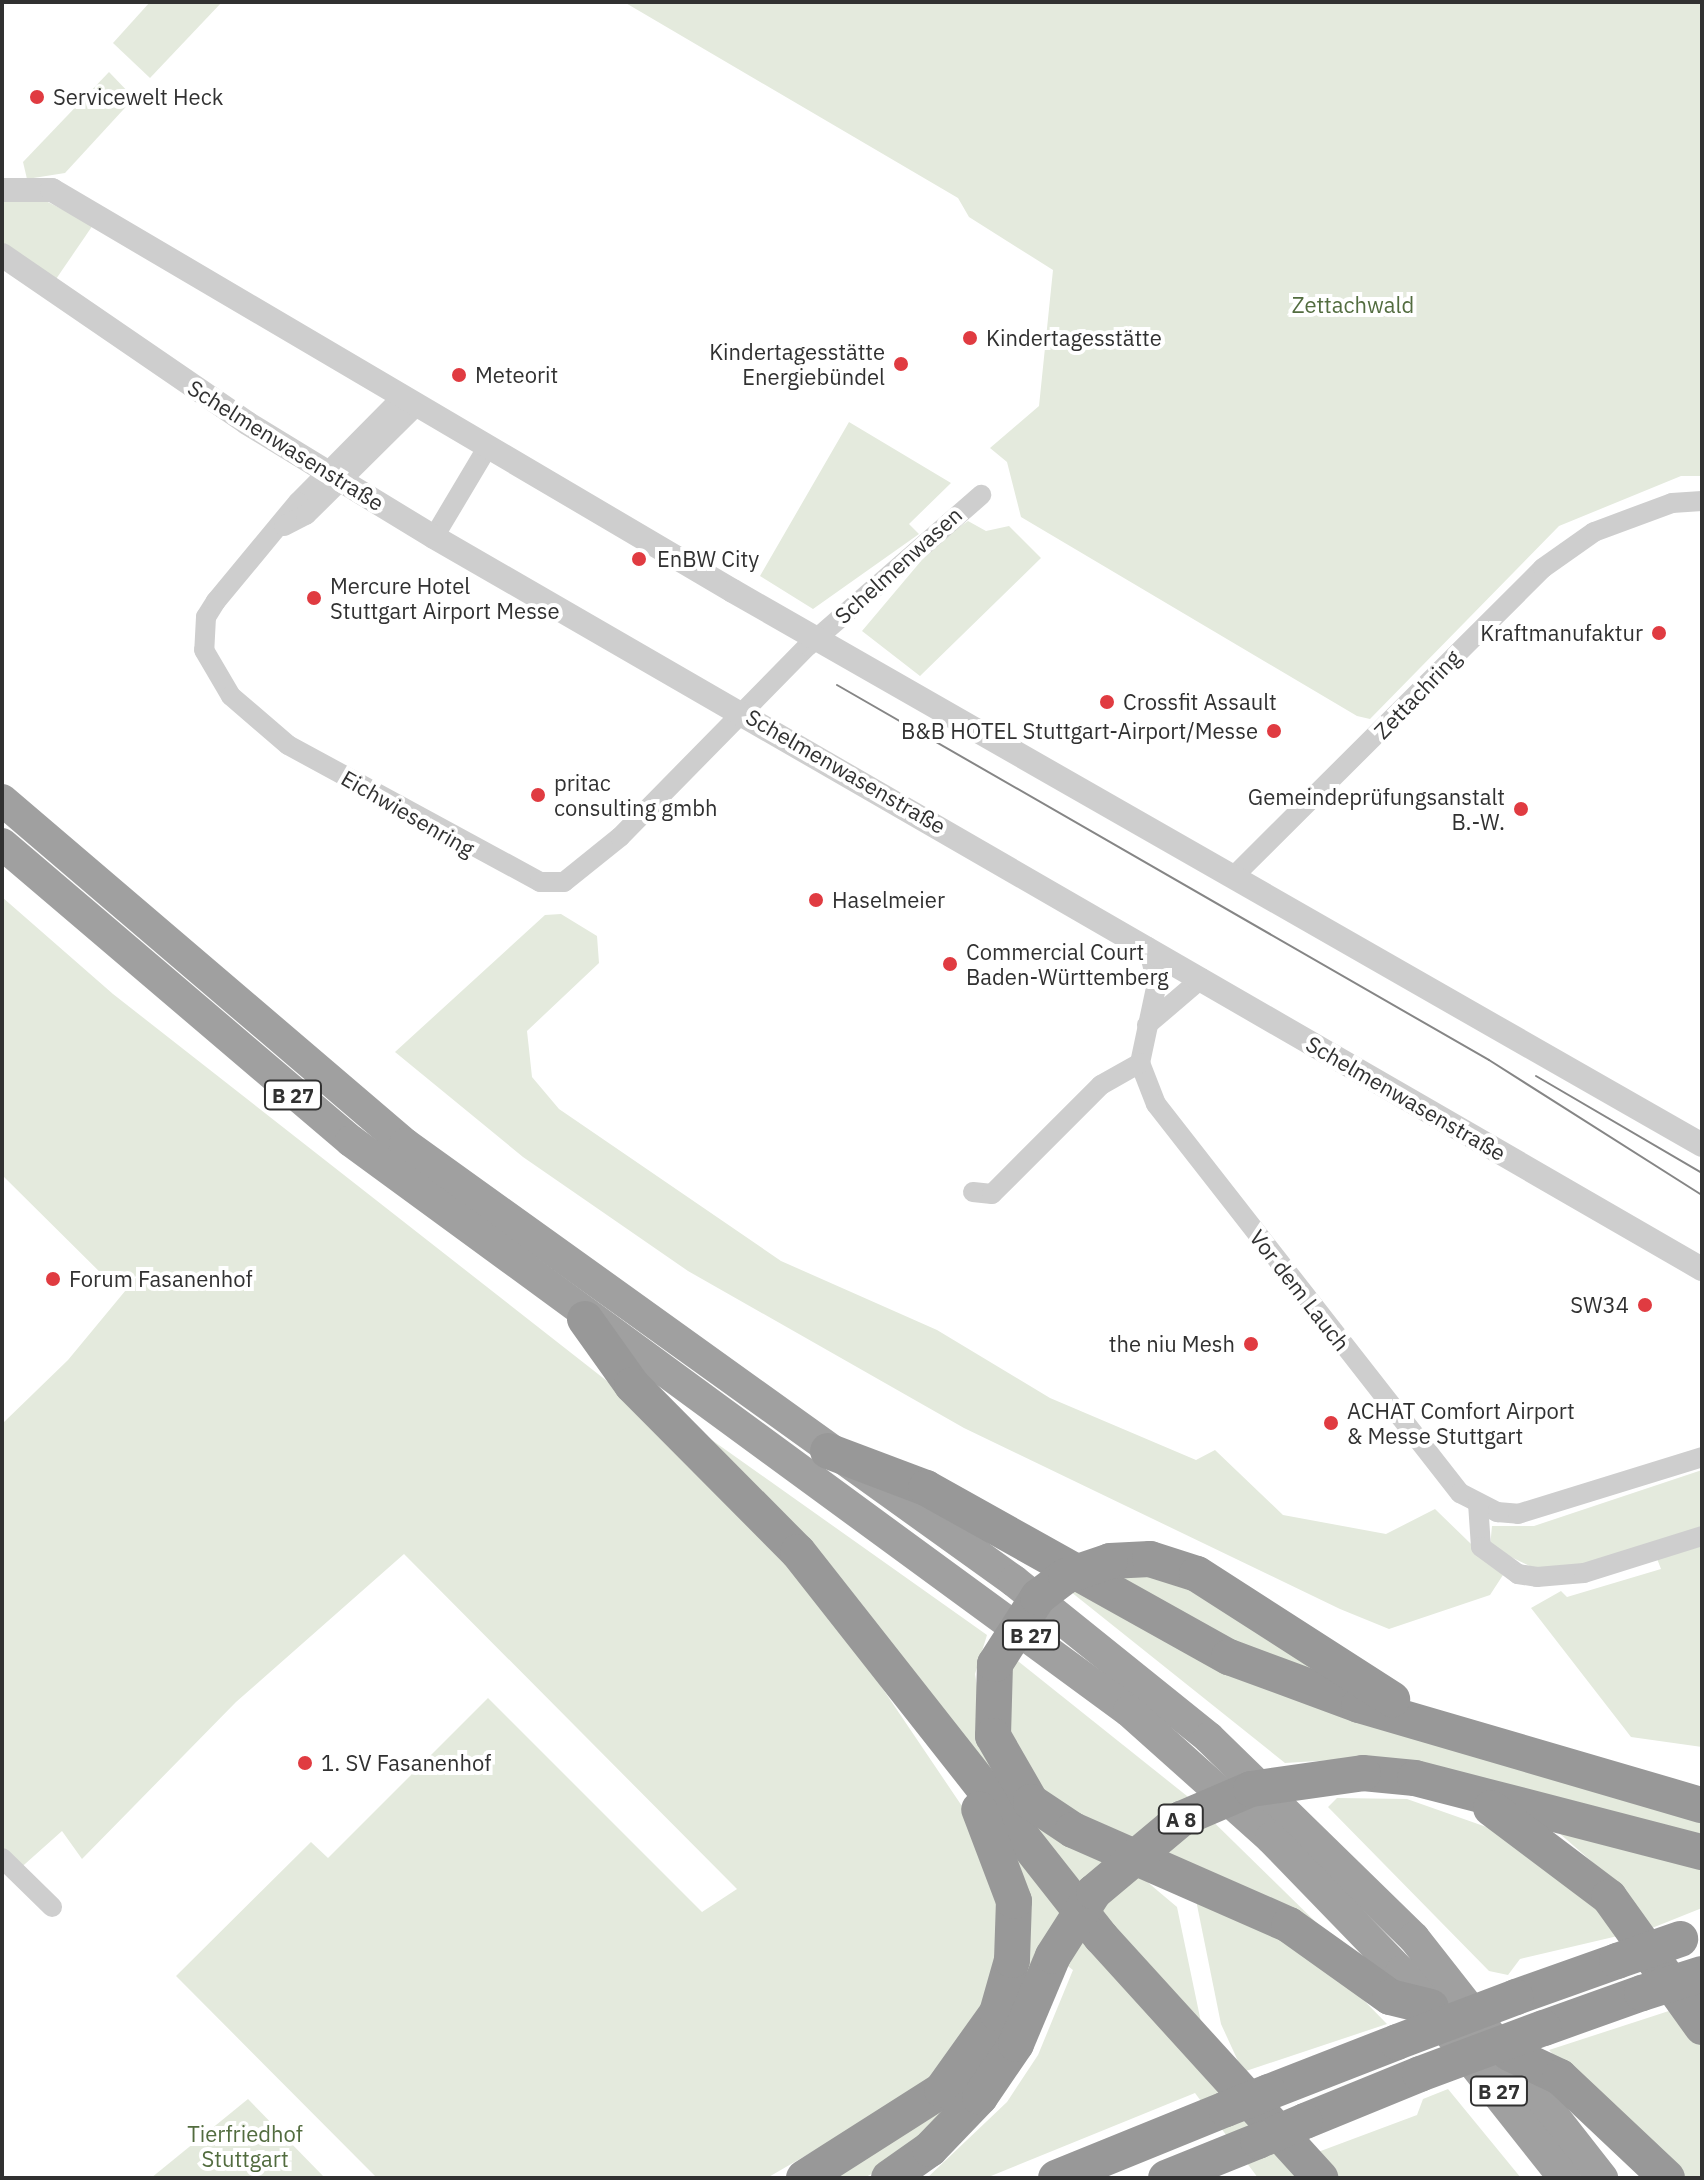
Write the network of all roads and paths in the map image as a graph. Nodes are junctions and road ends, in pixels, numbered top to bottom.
1 (2, 190) edge
2 (3, 256) edge
3 (409, 402) junction
4 (487, 448) junction
5 (335, 477) junction
6 (981, 495) dead end
7 (1702, 501) edge
8 (434, 537) junction
9 (817, 637) junction
10 (741, 711) junction
11 (4, 797) edge
12 (6, 851) edge
13 (1235, 875) junction
14 (1148, 947) junction
15 (1202, 978) junction
16 (1147, 1025) junction
17 (1140, 1063) junction
18 (1702, 1145) edge
19 (973, 1192) dead end
20 (1702, 1269) edge
21 (585, 1319) junction
22 (828, 1451) junction
23 (1702, 1457) edge
24 (1478, 1503) junction
25 (1702, 1536) edge
26 (1433, 1727) junction
27 (943, 1737) junction
28 (1466, 1792) junction
29 (1702, 1805) edge
30 (1702, 1852) edge
31 (2, 1858) edge
32 (52, 1907) dead end
33 (1691, 1935) edge
34 (1702, 1974) edge
35 (1431, 2007) junction
36 (1702, 2027) edge
37 (1509, 2053) junction
38 (804, 2178) edge
39 (889, 2178) edge
40 (1056, 2178) edge
41 (1166, 2178) edge
42 (1320, 2178) edge
43 (1564, 2178) edge
44 (1602, 2178) edge
45 (1667, 2178) edge

1 - 3 street
2 - 5 street, Schelmenwasenstraße
3 - 4 street
3 - 5 street, Eichwiesenring
4 - 8 street
4 - 9 street
5 - 8 street, Schelmenwasenstraße
5 - 10 street, Eichwiesenring
6 - 9 street, Schelmenwasen
7 - 13 street, Zettachring
8 - 10 street, Schelmenwasenstraße
9 - 10 street, Schelmenwasen
9 - 13 street
10 - 14 street, Schelmenwasenstraße
11 - 22 highway, B 27
12 - 21 highway, B 27
13 - 18 street
14 - 15 street, Schelmenwasenstraße
14 - 16 street
15 - 16 street
15 - 20 street, Schelmenwasenstraße
16 - 17 street
17 - 19 street
17 - 24 street, Vor dem Lauch
21 - 27 highway
21 - 35 highway, B 27
22 - 26 highway
22 - 37 highway, B 27
23 - 24 street, Vor dem Lauch
24 - 25 street
26 - 29 highway
26 - 35 highway, bridge
27 - 38 highway
27 - 42 highway
28 - 30 highway, A 8
28 - 36 highway
28 - 39 highway, A 8, bridge
31 - 32 street
33 - 40 highway, bridge
34 - 41 highway, bridge
35 - 43 highway, B 27
37 - 44 highway, B 27
37 - 45 highway

